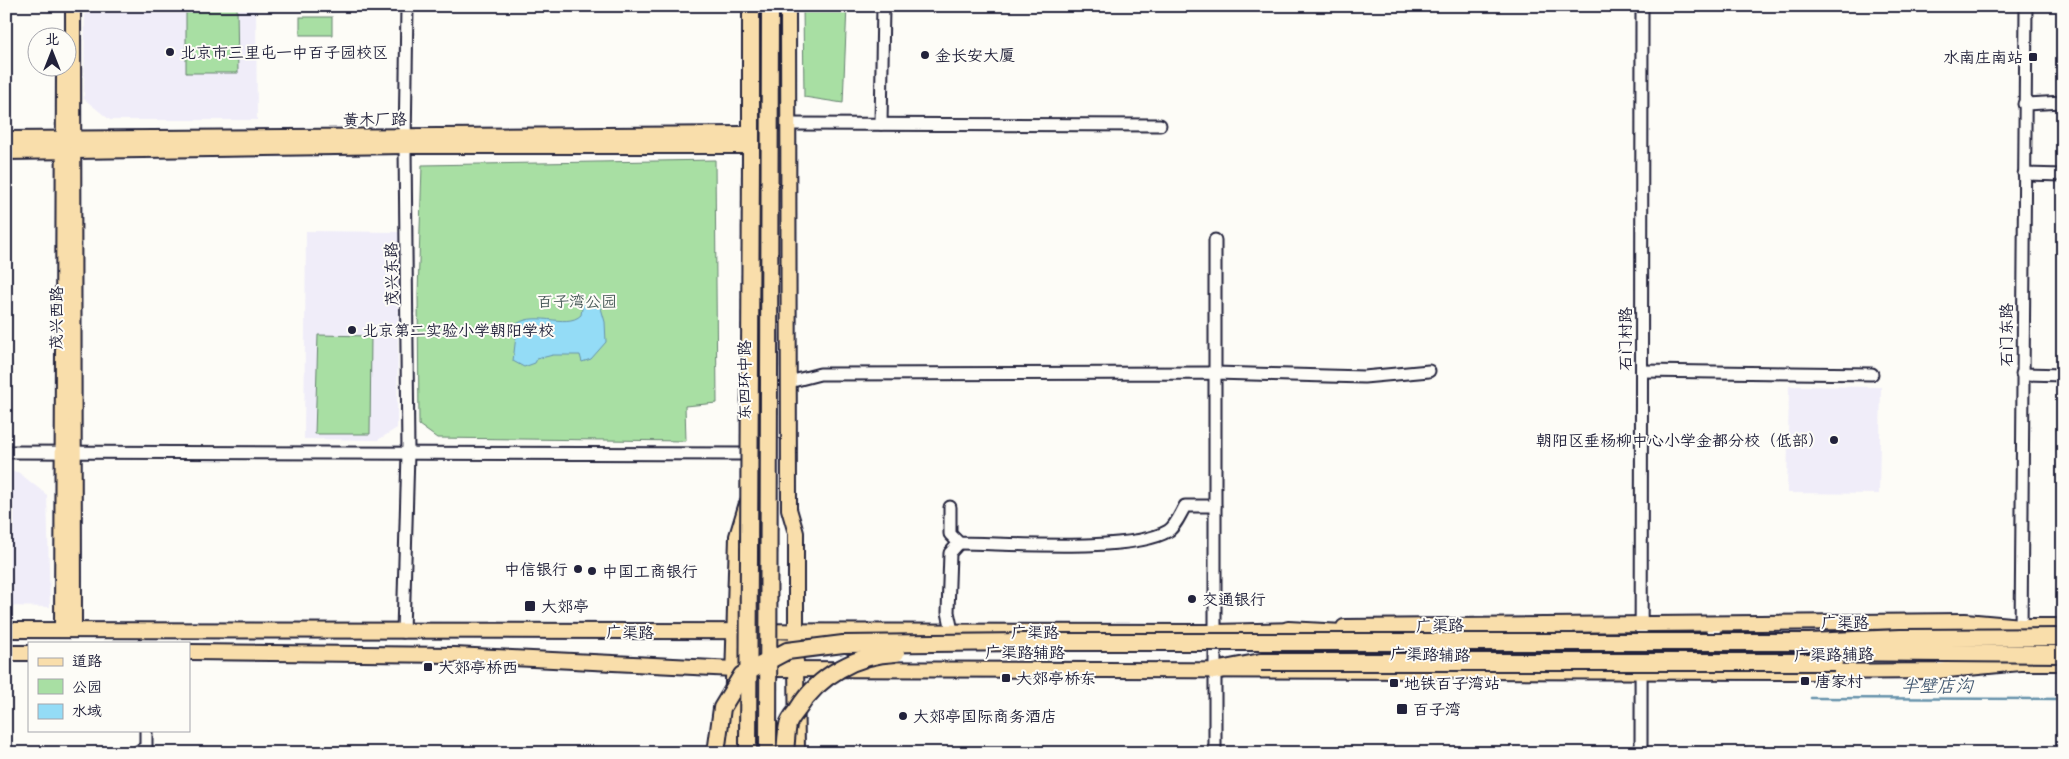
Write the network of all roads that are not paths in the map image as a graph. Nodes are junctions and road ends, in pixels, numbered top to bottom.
1 (63, 6) edge
2 (73, 6) edge
3 (407, 6) edge
4 (744, 6) edge
5 (751, 6) edge
6 (758, 6) edge
7 (770, 6) edge
8 (775, 6) edge
9 (788, 6) edge
10 (883, 6) edge
11 (1642, 6) edge
12 (2026, 6) edge
13 (63, 28) edge
14 (65, 78) edge
15 (2063, 102) edge
16 (2024, 104) junction
17 (788, 124) junction
18 (881, 124) junction
19 (1160, 125) dead end
20 (6, 140) edge
21 (744, 140) junction
22 (406, 141) junction
23 (69, 145) junction
24 (6, 152) edge
25 (2024, 174) junction
26 (2063, 175) edge
27 (1215, 240) dead end
28 (1428, 371) dead end
29 (1642, 371) junction
30 (1215, 373) junction
31 (1872, 374) dead end
32 (2022, 374) junction
33 (2063, 375) edge
34 (789, 382) junction
35 (6, 452) edge
36 (69, 452) junction
37 (408, 453) junction
38 (744, 454) junction
39 (754, 481) junction
40 (774, 481) junction
41 (1215, 506) junction
42 (950, 507) dead end
43 (789, 509) junction
44 (744, 510) junction
45 (960, 543) junction
46 (767, 555) junction
47 (1927, 622) junction
48 (1719, 623) junction
49 (1562, 624) junction
50 (1641, 624) junction
51 (2021, 626) junction
52 (2063, 626) edge
53 (6, 630) edge
54 (68, 630) junction
55 (1288, 630) junction
56 (767, 631) junction
57 (796, 631) junction
58 (952, 631) joint
59 (403, 632) junction
60 (736, 632) junction
61 (892, 632) junction
62 (1214, 632) junction
63 (2063, 637) edge
64 (1901, 638) junction
65 (853, 646) junction
66 (796, 647) junction
67 (767, 648) junction
68 (190, 652) edge
69 (1915, 652) junction
70 (28, 653) edge
71 (6, 654) edge
72 (2063, 654) edge
73 (2063, 658) edge
74 (2063, 663) edge
75 (2020, 664) junction
76 (796, 668) junction
77 (734, 669) junction
78 (766, 670) junction
79 (1214, 671) junction
80 (1937, 671) junction
81 (1720, 672) junction
82 (1560, 673) junction
83 (1642, 673) junction
84 (146, 732) edge
85 (136, 753) edge
86 (716, 753) edge
87 (732, 753) edge
88 (748, 753) edge
89 (768, 753) edge
90 (785, 753) edge
91 (797, 753) edge
92 (1215, 753) edge
93 (1641, 753) edge

1 - 13 main road
2 - 23 main road, 茂兴西路
3 - 22 street, 茂兴东路
4 - 21 street, 东四环中路
5 - 88 highway, 东四环中路, bridge
6 - 39 main road, 东四环中路
7 - 89 highway, 东四环中路, bridge
8 - 40 main road, 东四环中路
9 - 17 main road
10 - 18 street
11 - 29 street, 石门村路
12 - 16 street, 石门东路
14 - 23 main road, 茂兴西路
15 - 16 street
16 - 25 street, 石门东路
17 - 18 street
17 - 34 main road
18 - 19 street
20 - 23 main road
21 - 22 main road
21 - 38 street, 东四环中路
22 - 23 main road
22 - 37 street, 茂兴东路
23 - 24 main road
23 - 36 main road, 茂兴西路
25 - 26 street
25 - 32 street, 石门东路
27 - 30 street
28 - 30 street
29 - 31 street
29 - 50 street, 石门村路
30 - 34 street
30 - 41 street
32 - 33 street
32 - 51 street, 石门东路
34 - 43 main road
35 - 36 street
36 - 37 street
36 - 54 main road, 茂兴西路
37 - 38 street
37 - 59 street, 茂兴东路
38 - 44 street, 东四环中路
39 - 44 main road
39 - 46 main road, 东四环中路
40 - 43 main road
40 - 46 main road, 东四环中路
41 - 45 street
41 - 62 street
42 - 45 street
43 - 57 main road
44 - 60 main road, 东四环中路
45 - 58 street
46 - 56 main road, 东四环中路
47 - 48 main road, 广渠路
47 - 51 main road, 广渠路
47 - 80 street
48 - 50 main road, 广渠路
48 - 81 street
49 - 50 main road, 广渠路
49 - 55 main road, 广渠路
49 - 82 street
50 - 83 street, 石门村路
51 - 52 main road, 广渠路
51 - 75 street, 石门东路
52 - 73 street
53 - 54 main road, 广渠路
54 - 59 main road, 广渠路
55 - 62 main road, 广渠路
55 - 64 highway, bridge
56 - 57 main road, 广渠路
56 - 60 main road, 广渠路
56 - 67 main road, 东四环中路
57 - 61 main road, 广渠路
57 - 66 main road
58 - 65 main road
59 - 60 main road, 广渠路
60 - 77 main road, 东四环中路
61 - 62 main road, 广渠路
61 - 65 main road
62 - 79 street
63 - 64 highway, 广渠路, bridge
64 - 86 highway, 广渠路, bridge
65 - 66 main road
66 - 67 main road
66 - 76 main road
67 - 77 main road
67 - 78 main road, 东四环中路
68 - 77 main road, 广渠路
69 - 72 highway, 广渠路, bridge
69 - 79 highway, bridge
69 - 90 highway, 广渠路, bridge
70 - 71 main road
74 - 75 main road, 广渠路辅路
75 - 80 main road, 广渠路辅路
76 - 78 main road, 广渠路
76 - 79 main road, 广渠路辅路
76 - 91 main road
77 - 78 main road, 广渠路
77 - 87 main road, 东四环中路
79 - 82 main road, 广渠路辅路
79 - 92 street
80 - 81 main road, 广渠路辅路
81 - 83 main road, 广渠路辅路
82 - 83 main road, 广渠路辅路
83 - 93 street, 石门村路
84 - 85 street

